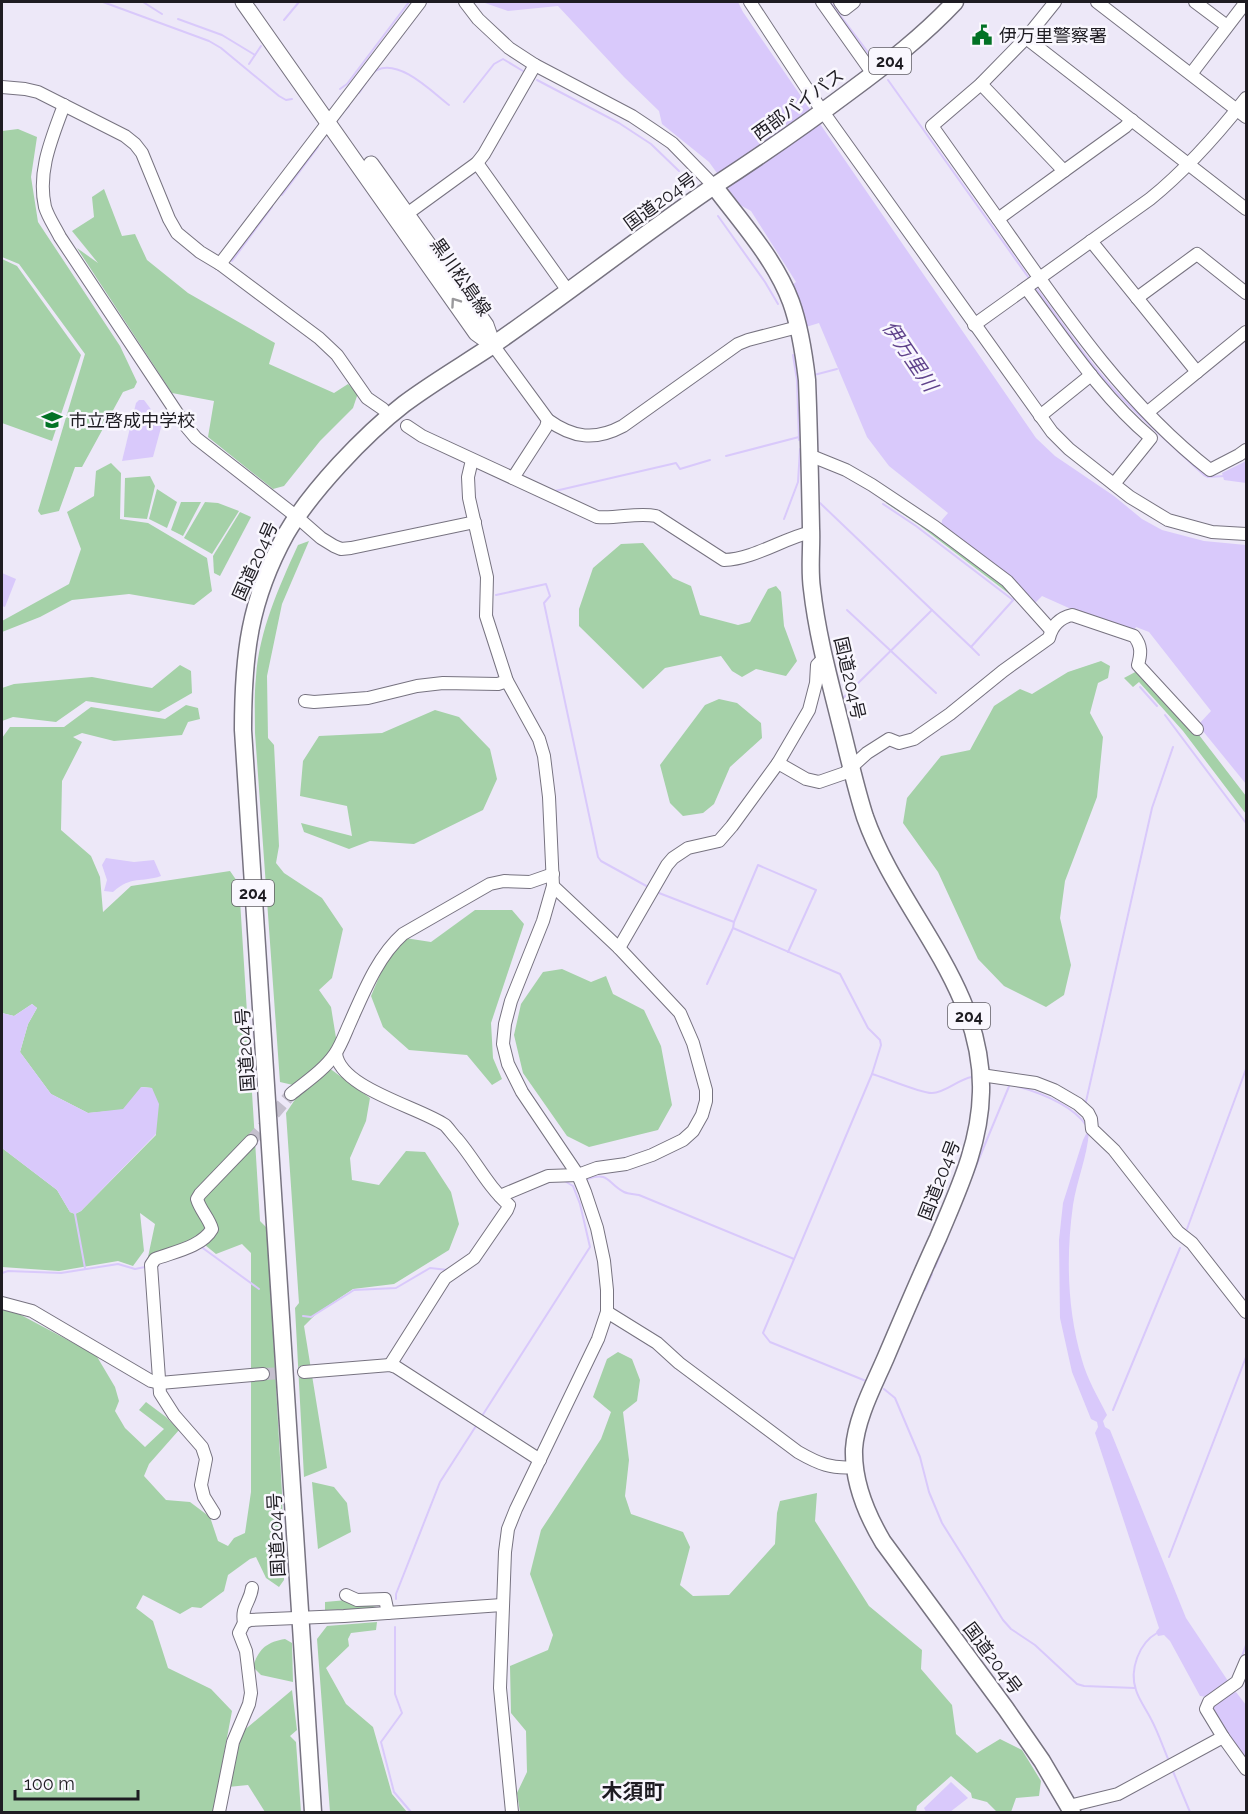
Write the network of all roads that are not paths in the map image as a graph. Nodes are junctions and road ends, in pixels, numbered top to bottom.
1 (243, 2) edge
2 (255, 2) edge
3 (420, 2) edge
4 (465, 2) edge
5 (750, 2) edge
6 (822, 2) edge
7 (840, 2) edge
8 (854, 2) edge
9 (955, 2) edge
10 (1054, 2) edge
11 (1097, 2) edge
12 (1195, 2) edge
13 (1246, 2) edge
14 (1227, 26) junction
15 (858, 30) dead end
16 (848, 38) junction
17 (1026, 38) junction
18 (535, 65) junction
19 (873, 74) junction
20 (1191, 74) junction
21 (981, 84) junction
22 (2, 87) edge
23 (1246, 98) edge
24 (64, 105) junction
25 (821, 113) junction
26 (1242, 113) edge
27 (331, 118) junction
28 (1132, 120) junction
29 (477, 163) junction
30 (1189, 165) junction
31 (1064, 171) junction
32 (720, 183) junction
33 (1246, 209) edge
34 (402, 217) junction
35 (998, 219) junction
36 (1091, 241) junction
37 (220, 264) junction
38 (1039, 279) junction
39 (1026, 288) junction
40 (568, 291) junction
41 (1246, 293) edge
42 (1137, 298) junction
43 (974, 325) junction
44 (798, 327) junction
45 (1246, 332) edge
46 (493, 345) junction
47 (1197, 372) junction
48 (1091, 375) junction
49 (383, 409) dead end
50 (1148, 412) junction
51 (1040, 416) junction
52 (548, 420) junction
53 (407, 426) dead end
54 (1246, 450) edge
55 (810, 455) junction
56 (472, 460) junction
57 (513, 478) junction
58 (1114, 484) junction
59 (297, 517) junction
60 (475, 522) junction
61 (811, 532) junction
62 (1246, 534) edge
63 (1051, 630) junction
64 (824, 658) junction
65 (507, 681) junction
66 (305, 701) dead end
67 (1197, 729) dead end
68 (778, 763) junction
69 (852, 768) junction
70 (553, 880) junction
71 (619, 948) junction
72 (336, 1053) junction
73 (981, 1074) junction
74 (291, 1094) tunnel mouth
75 (251, 1141) tunnel mouth
76 (578, 1175) junction
77 (504, 1200) junction
78 (2, 1303) edge
79 (606, 1312) junction
80 (1246, 1312) edge
81 (390, 1365) junction
82 (304, 1372) tunnel mouth
83 (263, 1374) tunnel mouth
84 (160, 1383) junction
85 (540, 1460) junction
86 (855, 1467) junction
87 (214, 1513) dead end
88 (252, 1588) dead end
89 (346, 1595) dead end
90 (502, 1605) junction
91 (388, 1613) junction
92 (300, 1618) junction
93 (244, 1623) junction
94 (1246, 1661) edge
95 (1223, 1737) junction
96 (1246, 1768) edge
97 (1070, 1809) edge
98 (219, 1812) edge
99 (314, 1812) edge
100 (512, 1812) edge

1 - 27 main road, 黒川松島線
2 - 27 main road, 黒川松島線
3 - 27 street
4 - 18 street
5 - 25 street
6 - 16 street
7 - 8 street
9 - 19 highway, 西部バイパス / 204
10 - 17 street
11 - 20 street
12 - 14 street
13 - 14 street
14 - 20 street
15 - 16 street
16 - 19 street
17 - 21 street
17 - 28 street
18 - 29 street
18 - 32 street
19 - 25 highway, 西部バイパス / 204
20 - 26 street
21 - 31 street
21 - 35 street
22 - 24 street
23 - 26 street
24 - 37 street
24 - 59 street
25 - 32 highway, 西部バイパス / 204
25 - 43 street
26 - 30 street
27 - 34 main road, 黒川松島線
27 - 37 street
28 - 30 street
28 - 31 street
29 - 34 street
29 - 40 street
30 - 33 street
30 - 36 street
31 - 35 street
32 - 40 highway, 国道204号 / 204
32 - 44 highway, 国道204号 / 204
34 - 46 main road, 黒川松島線
35 - 38 street
36 - 38 street
36 - 42 street
37 - 49 street
38 - 39 street
38 - 50 street
39 - 43 street
39 - 48 street
40 - 46 highway, 国道204号 / 204
41 - 42 street
42 - 47 street
43 - 51 street
44 - 52 street
44 - 55 highway, 国道204号 / 204
45 - 47 street
46 - 52 street
46 - 59 highway, 国道204号 / 204
47 - 50 street
48 - 51 street
48 - 58 street
50 - 54 street
51 - 58 street
52 - 57 street
53 - 56 street
55 - 61 highway, 国道204号 / 204
55 - 63 street
56 - 57 street
56 - 60 street
57 - 61 street
58 - 62 street
59 - 60 street
59 - 92 highway, 国道204号 / 204
60 - 65 street
61 - 64 highway, 国道204号 / 204
63 - 67 street
63 - 69 street
64 - 68 street
64 - 69 highway, 国道204号 / 204
65 - 66 street
65 - 70 street
68 - 69 street
68 - 71 street
69 - 73 highway, 国道204号 / 204
70 - 71 street
70 - 72 street
70 - 76 street
71 - 76 street
72 - 74 street
72 - 77 street
73 - 80 street
73 - 86 highway, 国道204号 / 204
75 - 84 street
76 - 77 street
76 - 79 street
77 - 81 street
78 - 84 street
79 - 85 street
79 - 86 street
81 - 82 street
81 - 85 street
83 - 84 street
84 - 87 street
85 - 90 street
86 - 97 highway, 国道204号 / 204
88 - 93 street
89 - 91 street
90 - 91 street
90 - 100 street
91 - 92 street
92 - 93 street
92 - 99 highway, 国道204号 / 204
93 - 98 street
94 - 95 street
95 - 96 street
95 - 97 street

